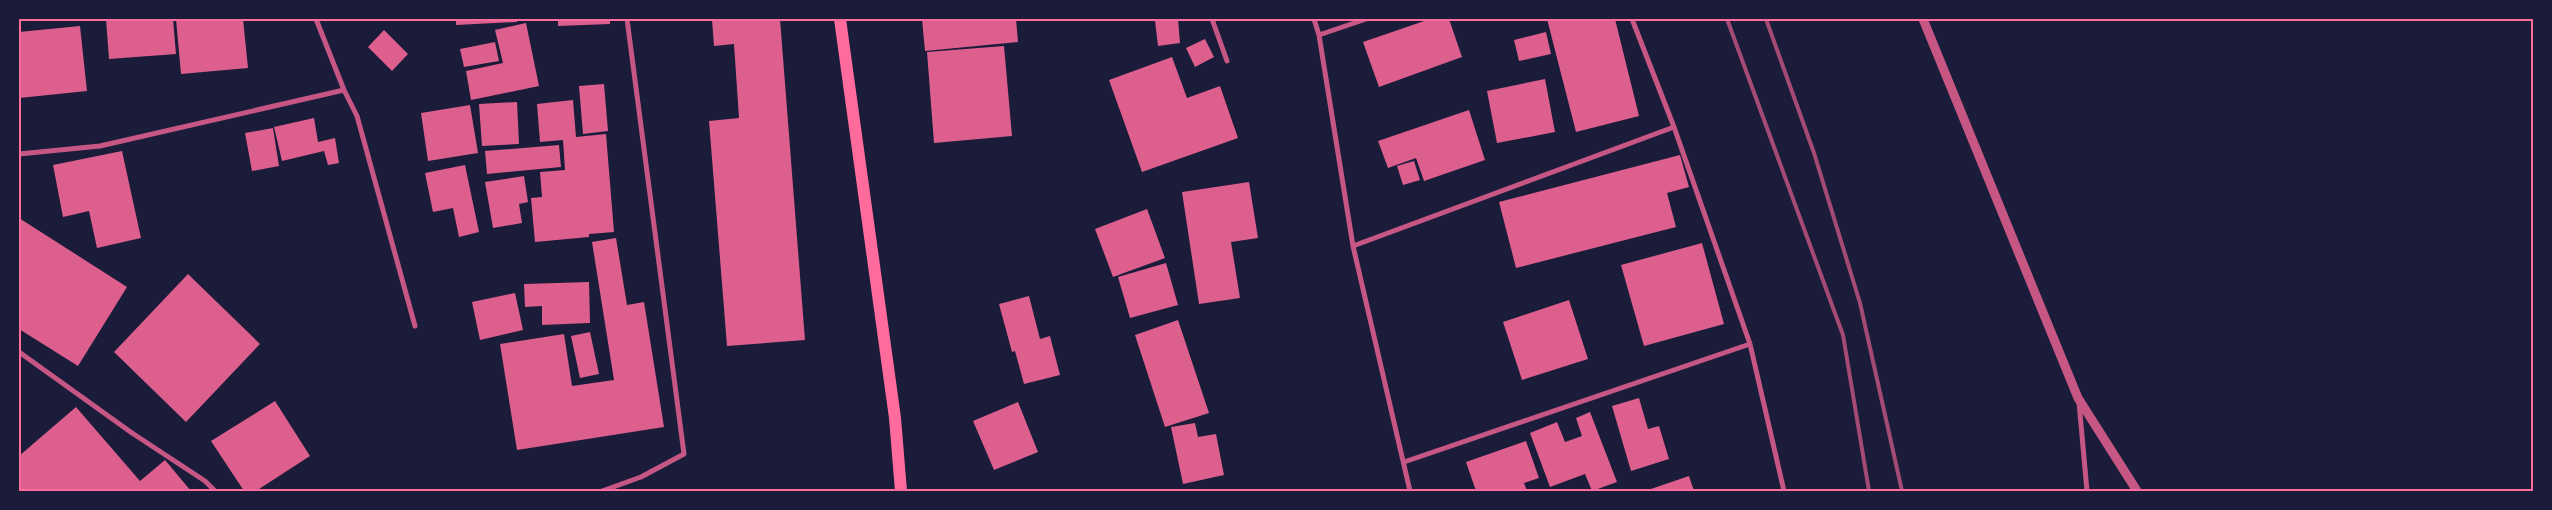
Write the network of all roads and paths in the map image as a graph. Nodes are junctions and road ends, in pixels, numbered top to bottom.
1 (316, 19) edge
2 (626, 19) edge
3 (840, 19) edge
4 (1212, 19) edge
5 (1314, 19) edge
6 (1366, 19) edge
7 (1632, 19) edge
8 (1923, 19) edge
9 (1319, 35) junction
10 (1227, 61) dead end
11 (344, 90) junction
12 (1674, 127) junction
13 (19, 154) edge
14 (1352, 246) junction
15 (415, 326) dead end
16 (1750, 344) junction
17 (19, 352) edge
18 (2078, 398) junction
19 (1404, 462) junction
20 (215, 491) edge
21 (602, 491) edge
22 (901, 491) edge
23 (1410, 491) edge
24 (1784, 491) edge
25 (2088, 491) edge
26 (2137, 491) edge

1 - 11 street
2 - 21 street
3 - 22 main road
4 - 10 street
5 - 9 street
6 - 9 street
7 - 12 street
8 - 18 street
9 - 14 street
11 - 13 street
11 - 15 street
12 - 14 street
12 - 16 street
14 - 19 street
16 - 19 street
16 - 24 street
17 - 20 street
18 - 25 street
18 - 26 street
19 - 23 street

